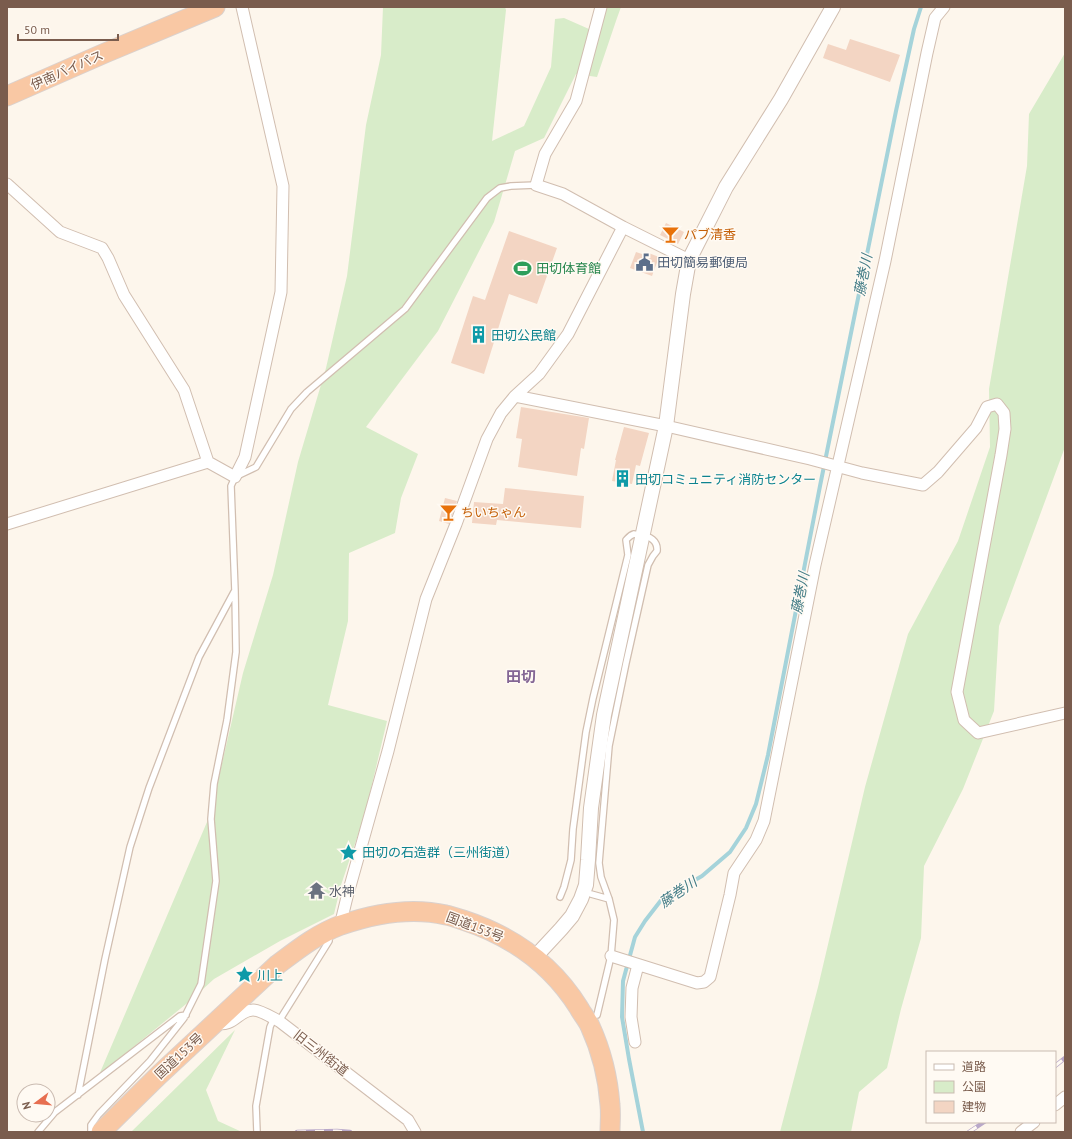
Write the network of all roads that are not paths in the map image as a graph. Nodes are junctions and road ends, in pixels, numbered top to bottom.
1 (215, 7) edge
2 (242, 7) edge
3 (601, 7) edge
4 (834, 7) edge
5 (944, 7) edge
6 (7, 96) edge
7 (7, 184) edge
8 (536, 185) junction
9 (623, 227) junction
10 (689, 260) junction
11 (515, 396) junction
12 (666, 426) junction
13 (208, 462) junction
14 (838, 466) junction
15 (235, 477) junction
16 (7, 524) edge
17 (643, 535) junction
18 (236, 590) junction
19 (1065, 713) edge
20 (564, 887) junction
21 (572, 889) dead end
22 (590, 894) dead end
23 (560, 897) dead end
24 (609, 899) junction
25 (335, 928) junction
26 (534, 957) junction
27 (615, 958) junction
28 (636, 964) junction
29 (186, 1015) junction
30 (597, 1015) dead end
31 (277, 1020) junction
32 (215, 1023) junction
33 (635, 1042) dead end
34 (78, 1095) junction
35 (1065, 1097) edge
36 (1056, 1104) edge
37 (1033, 1123) edge
38 (38, 1132) edge
39 (91, 1132) edge
40 (101, 1132) edge
41 (257, 1132) edge
42 (415, 1132) edge
43 (610, 1132) edge
44 (1021, 1132) edge

1 - 6 highway, 伊南バイパス
2 - 15 street
3 - 8 street
4 - 10 street
5 - 14 street
7 - 13 street
8 - 9 street
8 - 15 lane
9 - 10 street
9 - 11 street
10 - 12 street
11 - 12 street
11 - 25 street
12 - 14 street
12 - 17 street
13 - 15 street
13 - 16 street
14 - 19 street
14 - 28 street
15 - 18 lane
17 - 20 lane
17 - 24 lane
17 - 26 street
18 - 29 lane
18 - 34 lane
20 - 21 lane
20 - 23 lane
22 - 24 lane
24 - 27 lane
25 - 26 highway, 国道153号
25 - 31 lane
25 - 32 highway, 国道153号
26 - 43 highway, 国道153号
27 - 28 street
27 - 30 lane
28 - 33 street
29 - 34 lane
29 - 39 lane
31 - 32 street, 旧三州街道
31 - 41 lane
31 - 42 street, 旧三州街道
32 - 40 highway, 国道153号
34 - 38 lane
35 - 36 street
37 - 44 street

